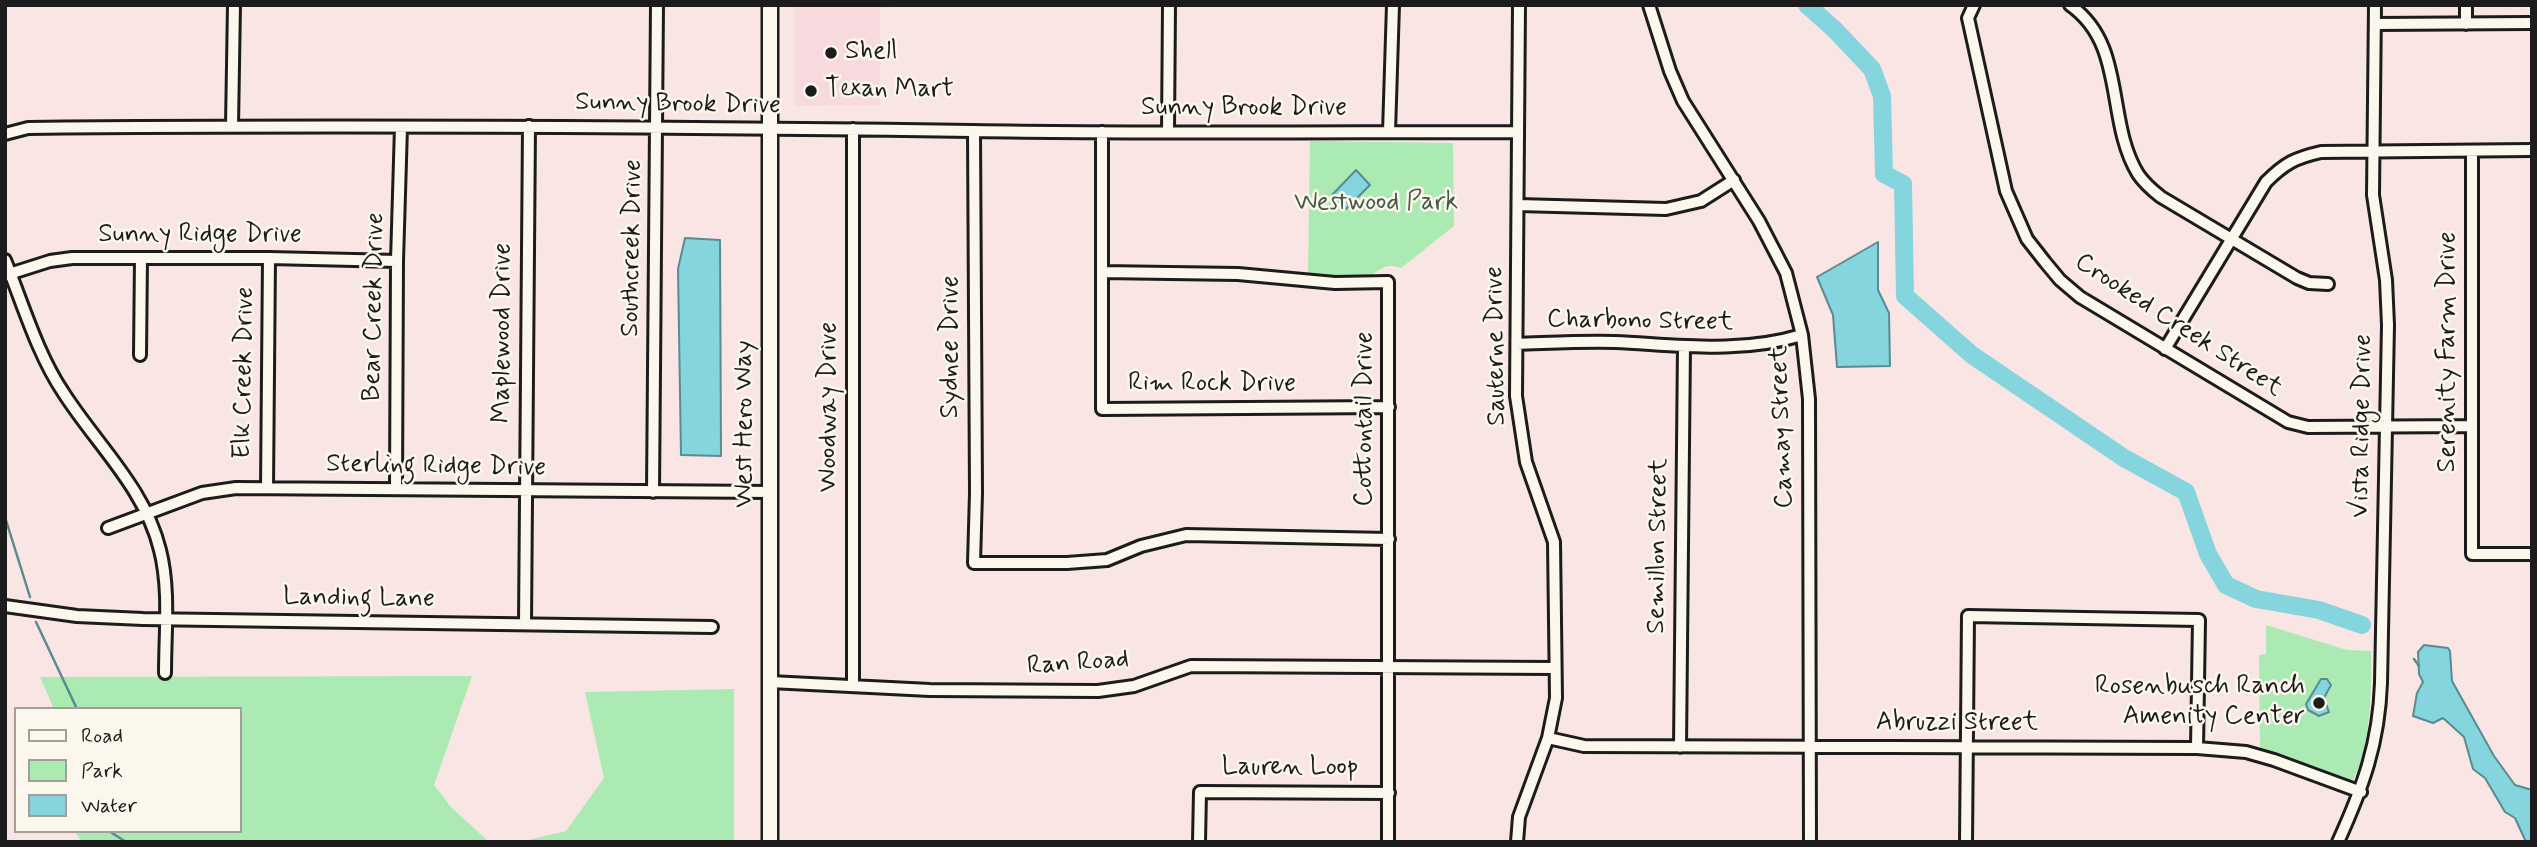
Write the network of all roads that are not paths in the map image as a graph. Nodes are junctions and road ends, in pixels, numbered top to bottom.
1 (234, 5) edge
2 (657, 5) edge
3 (770, 5) edge
4 (1169, 5) edge
5 (1393, 5) edge
6 (1519, 5) edge
7 (1649, 5) edge
8 (2070, 5) edge
9 (2375, 5) edge
10 (2466, 5) edge
11 (1972, 8) edge
12 (2466, 23) junction
13 (2532, 23) edge
14 (2375, 24) junction
15 (232, 126) junction
16 (401, 127) junction
17 (529, 127) junction
18 (656, 127) junction
19 (769, 129) junction
20 (853, 129) junction
21 (974, 131) junction
22 (1102, 132) junction
23 (1168, 132) junction
24 (1389, 132) junction
25 (1518, 132) junction
26 (5, 134) edge
27 (2472, 150) junction
28 (2532, 150) edge
29 (2374, 153) junction
30 (1734, 180) junction
31 (1518, 205) junction
32 (2233, 239) junction
33 (141, 258) junction
34 (269, 258) junction
35 (5, 260) edge
36 (397, 261) junction
37 (1102, 272) junction
38 (8, 274) edge
39 (2328, 284) dead end
40 (1802, 335) junction
41 (1517, 344) junction
42 (1684, 346) junction
43 (2165, 349) junction
44 (140, 355) dead end
45 (1389, 407) junction
46 (2472, 426) junction
47 (2386, 428) junction
48 (267, 488) junction
49 (396, 489) junction
50 (526, 491) junction
51 (653, 492) junction
52 (771, 492) junction
53 (146, 515) junction
54 (108, 528) dead end
55 (1389, 539) junction
56 (2532, 554) edge
57 (5, 606) edge
58 (165, 619) junction
59 (525, 624) junction
60 (712, 627) dead end
61 (1389, 667) junction
62 (1555, 668) junction
63 (165, 673) dead end
64 (770, 682) junction
65 (853, 686) junction
66 (1548, 738) junction
67 (1680, 747) junction
68 (1810, 747) junction
69 (1967, 747) junction
70 (2197, 748) junction
71 (2361, 792) junction
72 (1389, 793) junction
73 (770, 842) edge
74 (1199, 842) edge
75 (1388, 842) edge
76 (1517, 842) edge
77 (1810, 842) edge
78 (1966, 842) edge
79 (2338, 842) edge

1 - 15 street
2 - 18 street, Southcreek Drive
3 - 19 main road, West Hero Way
4 - 23 street
5 - 24 street
6 - 25 street, Sauterne Drive
7 - 30 street, Camay Street
8 - 32 street
9 - 14 street, Vista Ridge Drive
10 - 12 street
11 - 43 street, Crooked Creek Street
12 - 13 street
12 - 14 street
14 - 29 street, Vista Ridge Drive
15 - 16 street, Sunny Brook Drive
15 - 26 street, Sunny Brook Drive
16 - 17 street, Sunny Brook Drive
16 - 36 street, Bear Creek Drive
17 - 18 street, Sunny Brook Drive
17 - 50 street, Maplewood Drive
18 - 19 street, Sunny Brook Drive
18 - 51 street, Southcreek Drive
19 - 20 street, Sunny Brook Drive
19 - 52 main road, West Hero Way
20 - 21 street, Sunny Brook Drive
20 - 65 street, Woodway Drive
21 - 22 street, Sunny Brook Drive
21 - 55 street, Sydnee Drive
22 - 23 street, Sunny Brook Drive
22 - 37 street, Rim Rock Drive
23 - 24 street, Sunny Brook Drive
24 - 25 street, Sunny Brook Drive
25 - 31 street, Sauterne Drive
27 - 28 street
27 - 29 street
27 - 46 street, Serenity Farm Drive
29 - 32 street
29 - 47 street, Vista Ridge Drive
30 - 31 street
30 - 40 street, Camay Street
31 - 41 street, Sauterne Drive
32 - 39 street
32 - 43 street
33 - 34 street, Sunny Ridge Drive
33 - 38 street, Sunny Ridge Drive
33 - 44 street
34 - 36 street, Sunny Ridge Drive
34 - 48 street, Elk Creek Drive
35 - 38 street
36 - 49 street, Bear Creek Drive
37 - 45 street, Cottontail Drive
37 - 45 street, Rim Rock Drive
38 - 53 street
40 - 42 street, Charbono Street
40 - 68 street, Camay Street
41 - 42 street, Charbono Street
41 - 62 street, Sauterne Drive
42 - 67 street, Semillon Street
43 - 47 street, Crooked Creek Street
45 - 55 street, Cottontail Drive
46 - 47 street, Crooked Creek Street
46 - 56 street, Serenity Farm Drive
47 - 71 street, Vista Ridge Drive
48 - 49 street, Sterling Ridge Drive
48 - 53 street, Sterling Ridge Drive
49 - 50 street, Sterling Ridge Drive
50 - 51 street, Sterling Ridge Drive
50 - 59 street, Maplewood Drive
51 - 52 street, Sterling Ridge Drive
52 - 64 main road, West Hero Way
53 - 54 street, Sterling Ridge Drive
53 - 58 street
55 - 61 street, Cottontail Drive
57 - 58 street, Landing Lane
58 - 59 street, Landing Lane
58 - 63 street
59 - 60 street, Landing Lane
61 - 62 street, Ran Road
61 - 65 street, Ran Road
61 - 72 street, Cottontail Drive
62 - 66 street, Sauterne Drive
64 - 65 street, Ran Road
64 - 73 main road, West Hero Way
66 - 67 street, Abruzzi Street
66 - 76 street, Sauterne Drive
67 - 68 street, Abruzzi Street
68 - 69 street, Abruzzi Street
68 - 77 street, Camay Street
69 - 70 street, Abruzzi Street
69 - 70 street
69 - 78 street
70 - 71 street, Abruzzi Street
71 - 79 street, Vista Ridge Drive
72 - 74 street, Lauren Loop
72 - 75 street, Cottontail Drive

